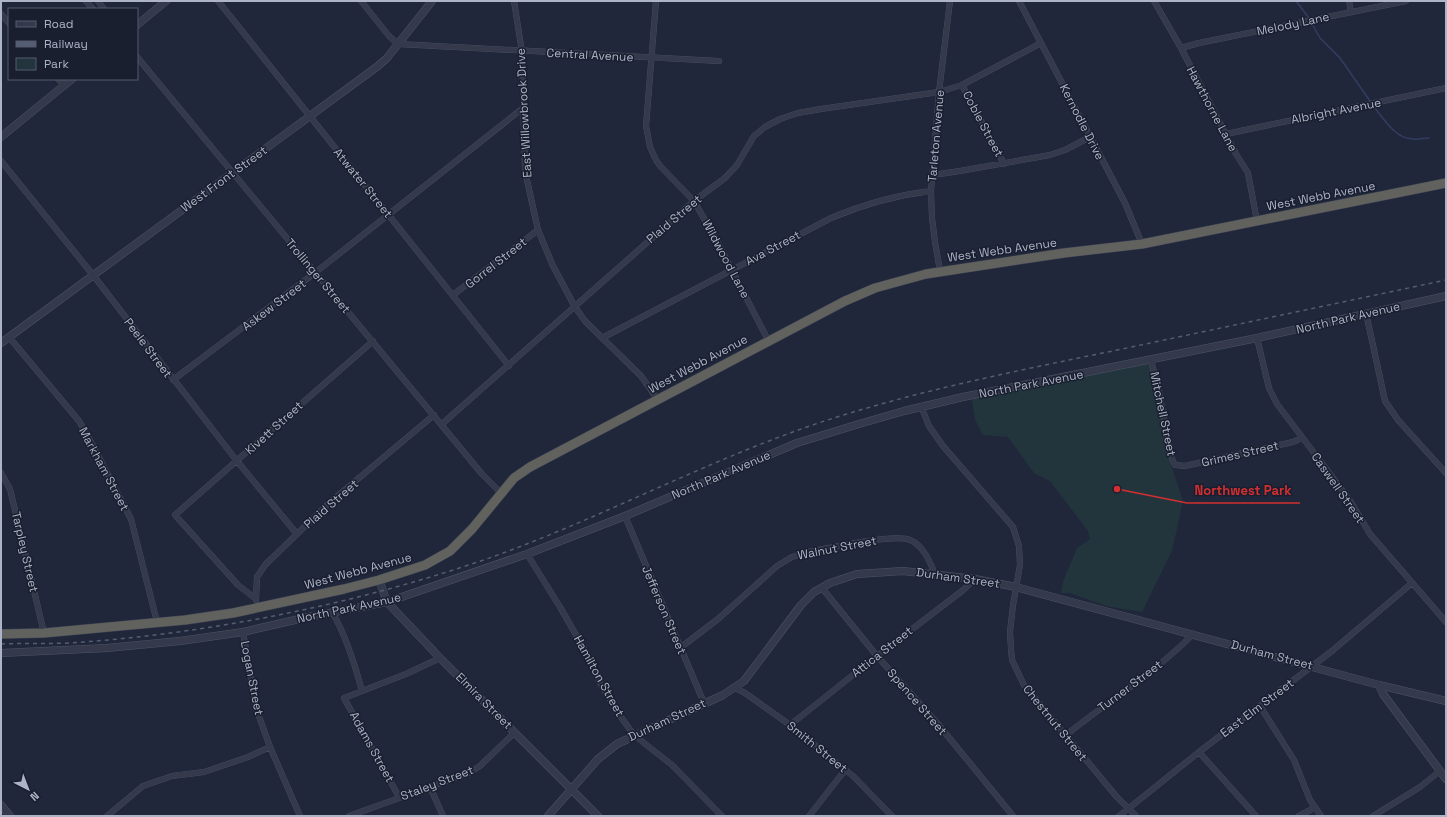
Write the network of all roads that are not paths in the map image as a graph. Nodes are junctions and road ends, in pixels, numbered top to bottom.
1 (166, 1) edge
2 (218, 1) edge
3 (361, 1) edge
4 (432, 1) edge
5 (514, 1) edge
6 (656, 1) edge
7 (950, 1) edge
8 (1019, 1) edge
9 (1154, 1) edge
10 (1348, 1) edge
11 (1406, 1) edge
12 (1351, 12) junction
13 (1, 14) edge
14 (8, 22) edge
15 (138, 25) edge
16 (1041, 43) junction
17 (398, 44) junction
18 (1181, 48) junction
19 (522, 52) junction
20 (138, 58) edge
21 (652, 59) junction
22 (719, 61) dead end
23 (59, 80) edge
24 (71, 80) edge
25 (962, 85) junction
26 (64, 86) junction
27 (1446, 88) edge
28 (939, 92) junction
29 (523, 108) junction
30 (310, 117) junction
31 (1226, 134) junction
32 (1090, 136) junction
33 (1, 137) edge
34 (1, 161) edge
35 (1004, 164) junction
36 (232, 173) junction
37 (933, 175) junction
38 (1446, 183) edge
39 (931, 191) junction
40 (694, 201) junction
41 (389, 215) junction
42 (1257, 221) junction
43 (538, 230) junction
44 (1142, 244) junction
45 (732, 270) junction
46 (940, 271) junction
47 (316, 272) junction
48 (93, 275) junction
49 (454, 296) junction
50 (1446, 296) edge
51 (575, 307) junction
52 (1366, 314) junction
53 (9, 337) junction
54 (602, 338) junction
55 (1257, 338) junction
56 (768, 340) junction
57 (373, 341) junction
58 (1, 343) edge
59 (1151, 360) junction
60 (509, 366) junction
61 (173, 380) junction
62 (657, 400) junction
63 (921, 406) junction
64 (434, 415) junction
65 (442, 424) junction
66 (1302, 438) junction
67 (236, 461) junction
68 (1177, 466) joint
69 (1, 473) edge
70 (1446, 473) edge
71 (501, 494) junction
72 (625, 516) junction
73 (297, 534) junction
74 (527, 554) junction
75 (935, 574) junction
76 (975, 579) junction
77 (380, 580) junction
78 (1412, 583) junction
79 (1016, 587) junction
80 (822, 588) junction
81 (256, 599) junction
82 (387, 602) junction
83 (256, 609) junction
84 (332, 612) junction
85 (157, 622) junction
86 (1446, 622) edge
87 (243, 632) junction
88 (44, 633) junction
89 (1, 634) edge
90 (1193, 634) junction
91 (680, 648) junction
92 (1, 653) edge
93 (877, 656) junction
94 (440, 658) junction
95 (1312, 666) junction
96 (1379, 685) junction
97 (735, 688) junction
98 (362, 691) junction
99 (1446, 701) edge
100 (704, 703) junction
101 (1260, 706) junction
102 (790, 725) junction
103 (515, 732) junction
104 (634, 735) junction
105 (1066, 735) junction
106 (270, 747) junction
107 (1199, 752) junction
108 (845, 770) junction
109 (1440, 771) junction
110 (1446, 778) edge
111 (430, 787) junction
112 (572, 790) junction
113 (399, 797) junction
114 (1, 805) edge
115 (1314, 808) junction
116 (1128, 809) junction
117 (10, 816) edge
118 (107, 816) edge
119 (300, 816) edge
120 (349, 816) edge
121 (443, 816) edge
122 (548, 816) edge
123 (598, 816) edge
124 (722, 816) edge
125 (809, 816) edge
126 (892, 816) edge
127 (1013, 816) edge
128 (1118, 816) edge
129 (1136, 816) edge
130 (1256, 816) edge
131 (1299, 816) edge
132 (1321, 816) edge
133 (1373, 816) edge

1 - 15 street
2 - 30 street, Atwater Street
3 - 17 street
4 - 17 street, West Front Street
5 - 19 street, East Willowbrook Drive
6 - 21 street, Wildwood Lane
7 - 28 street, Tarleton Avenue
8 - 16 street, Kernodle Drive
9 - 18 street, Hawthorne Lane
10 - 12 street
11 - 12 street, Melody Lane
12 - 18 street, Melody Lane
13 - 14 street
16 - 25 street, Plaid Street
16 - 32 street, Kernodle Drive
17 - 19 street, Central Avenue
17 - 30 street, West Front Street
18 - 31 street, Hawthorne Lane
19 - 21 street, Central Avenue
19 - 29 street, East Willowbrook Drive
20 - 36 street, Trollinger Street
21 - 22 street, Central Avenue
21 - 40 street, Wildwood Lane
23 - 26 street
24 - 26 street
25 - 28 street, Plaid Street
25 - 35 street, Coble Street
26 - 33 street
27 - 31 street, Albright Avenue
28 - 37 street, Tarleton Avenue
28 - 40 street, Plaid Street
29 - 41 street, Askew Street
29 - 43 street, East Willowbrook Drive
30 - 36 street, West Front Street
30 - 41 street, Atwater Street
31 - 42 street, Hawthorne Lane
32 - 35 street
32 - 44 street, Kernodle Drive
34 - 48 street, Peele Street
35 - 37 street
36 - 47 street, Trollinger Street
36 - 48 street, West Front Street
37 - 39 street, Tarleton Avenue
38 - 42 highway, West Webb Avenue
39 - 45 street, Ava Street
39 - 46 street, Tarleton Avenue
40 - 45 street, Wildwood Lane
40 - 51 street, Plaid Street
41 - 47 street, Askew Street
41 - 49 street, Atwater Street
42 - 44 highway, West Webb Avenue
43 - 49 street, Gorrel Street
43 - 51 street, East Willowbrook Drive
44 - 46 highway, West Webb Avenue
45 - 54 street, Ava Street
45 - 56 street, Wildwood Lane
46 - 56 highway, West Webb Avenue
47 - 57 street, Trollinger Street
47 - 61 street, Askew Street
48 - 53 street, West Front Street
48 - 61 street, Peele Street
49 - 60 street, Atwater Street
50 - 52 street, North Park Avenue
51 - 54 street, East Willowbrook Drive
51 - 60 street, Plaid Street
52 - 55 street, North Park Avenue
52 - 70 street
53 - 58 street, West Front Street
53 - 85 street, Markham Street
54 - 62 street, East Willowbrook Drive
55 - 59 street, North Park Avenue
55 - 66 street, Caswell Street
56 - 62 highway, West Webb Avenue
57 - 64 street, Trollinger Street
57 - 67 street, Kivett Street
59 - 63 street, North Park Avenue
59 - 68 street, Mitchell Street
60 - 65 street, Plaid Street
61 - 67 street, Peele Street
62 - 71 highway, West Webb Avenue
63 - 72 street, North Park Avenue
63 - 79 street, Chestnut Street
64 - 65 street, Trollinger Street
64 - 73 street, Plaid Street
65 - 71 street, Trollinger Street
66 - 68 street, Grimes Street
66 - 78 street, Caswell Street
67 - 73 street, Peele Street
67 - 81 street, Kivett Street
69 - 88 street, Tarpley Street
71 - 77 highway, West Webb Avenue
72 - 74 street, North Park Avenue
72 - 91 street, Jefferson Street
73 - 81 street, Plaid Street
74 - 82 street, North Park Avenue
74 - 104 street, Hamilton Street
75 - 76 street, Durham Street
75 - 80 street, Durham Street
75 - 91 street, Walnut Street
76 - 79 street, Durham Street
76 - 93 street, Attica Street
77 - 82 street, Elmira Street
77 - 83 highway, West Webb Avenue
78 - 86 street, Caswell Street
78 - 95 street, East Elm Street
79 - 90 street, Durham Street
79 - 105 street, Chestnut Street
80 - 93 street, Spence Street
80 - 97 street, Durham Street
81 - 83 street, Plaid Street
82 - 84 street, North Park Avenue
82 - 94 street, Elmira Street
83 - 85 highway, West Webb Avenue
84 - 87 street, North Park Avenue
84 - 98 street
85 - 88 highway, West Webb Avenue
87 - 92 street, North Park Avenue
87 - 106 street, Logan Street
88 - 89 highway, West Webb Avenue
90 - 95 street, Durham Street
90 - 105 street, Turner Street
91 - 100 street, Jefferson Street
93 - 102 street, Attica Street
93 - 127 street, Spence Street
94 - 98 street
94 - 103 street, Elmira Street
95 - 96 street, Durham Street
95 - 101 street, East Elm Street
96 - 99 street, Durham Street
96 - 109 street
97 - 100 street, Durham Street
97 - 102 street, Smith Street
98 - 113 street, Adams Street
100 - 104 street, Durham Street
101 - 107 street, East Elm Street
101 - 115 street
102 - 108 street, Smith Street
103 - 111 street, Staley Street
103 - 112 street, Elmira Street
104 - 112 street, Durham Street
104 - 124 street, Hamilton Street
105 - 116 street, Chestnut Street
106 - 118 street
106 - 119 street, Logan Street
107 - 116 street, East Elm Street
107 - 130 street
108 - 125 street
108 - 126 street, Smith Street
109 - 110 street
109 - 133 street
111 - 113 street, Staley Street
111 - 121 street
112 - 122 street, Durham Street
112 - 123 street, Elmira Street
113 - 120 street, Staley Street
114 - 117 street
115 - 131 street
115 - 132 street
116 - 128 street, East Elm Street
116 - 129 street, Chestnut Street

